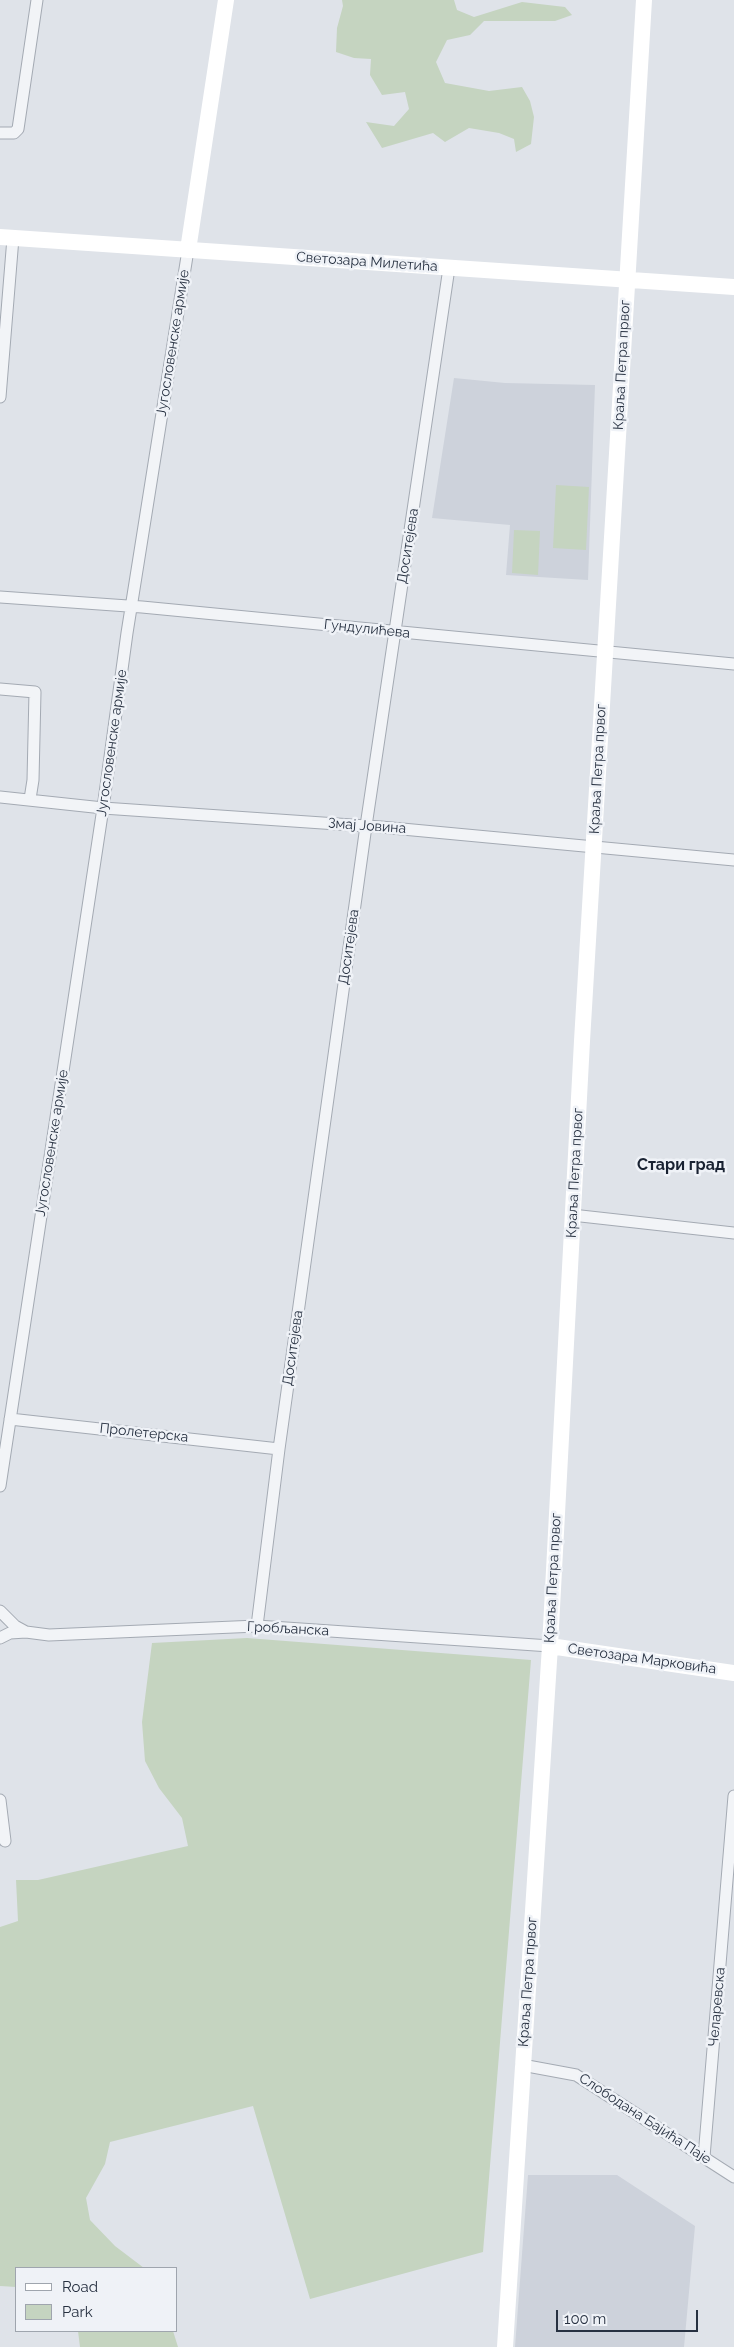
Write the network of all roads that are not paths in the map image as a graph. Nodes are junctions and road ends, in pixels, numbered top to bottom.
1 (37, 0) edge
2 (226, 0) edge
3 (644, 0) edge
4 (0, 133) edge
5 (7, 238) edge
6 (188, 250) junction
7 (449, 268) junction
8 (627, 281) junction
9 (734, 287) edge
10 (2, 353) edge
11 (0, 397) edge
12 (0, 597) edge
13 (131, 607) junction
14 (395, 632) junction
15 (605, 653) junction
16 (734, 664) edge
17 (0, 689) edge
18 (0, 797) edge
19 (30, 799) junction
20 (103, 808) junction
21 (366, 826) junction
22 (594, 845) junction
23 (734, 860) edge
24 (572, 1215) junction
25 (734, 1233) edge
26 (6, 1424) edge
27 (278, 1449) junction
28 (0, 1486) edge
29 (0, 1611) edge
30 (257, 1626) junction
31 (26, 1632) junction
32 (0, 1638) edge
33 (550, 1646) junction
34 (734, 1673) edge
35 (734, 1796) edge
36 (0, 1800) edge
37 (5, 1841) dead end
38 (522, 2065) junction
39 (704, 2157) junction
40 (734, 2177) edge
41 (505, 2347) edge

1 - 4 street
2 - 6 main road, Југословенске армије
3 - 8 main road, Краља Петра првог
5 - 6 main road, Светозара Милетића
5 - 10 street
6 - 7 main road, Светозара Милетића
6 - 13 street, Југословенске армије
7 - 8 main road, Светозара Милетића
7 - 14 street, Доситејева
8 - 9 main road, Светозара Милетића
8 - 15 main road, Краља Петра првог
10 - 11 street
12 - 13 street, Гундулићева
13 - 14 street, Гундулићева
13 - 20 street, Југословенске армије
14 - 15 street, Гундулићева
14 - 21 street, Доситејева
15 - 16 street, Гундулићева
15 - 22 main road, Краља Петра првог
17 - 19 street
18 - 19 street, Змај Јовина
19 - 20 street, Змај Јовина
20 - 21 street, Змај Јовина
20 - 26 street, Југословенске армије
21 - 22 street, Змај Јовина
21 - 27 street, Доситејева
22 - 23 street, Змај Јовина
22 - 24 main road, Краља Петра првог
24 - 25 street
24 - 33 main road, Краља Петра првог
26 - 27 street, Пролетерска
26 - 28 street, Југословенске армије
27 - 30 street, Доситејева
29 - 31 street
30 - 31 street, Гробљанска
30 - 33 street, Гробљанска
31 - 32 street
33 - 34 main road, Светозара Марковића
33 - 38 main road, Краља Петра првог
35 - 39 street, Челаревска
36 - 37 street
38 - 39 street, Слободана Бајића Паје
38 - 41 main road, Краља Петра првог
39 - 40 street, Слободана Бајића Паје

